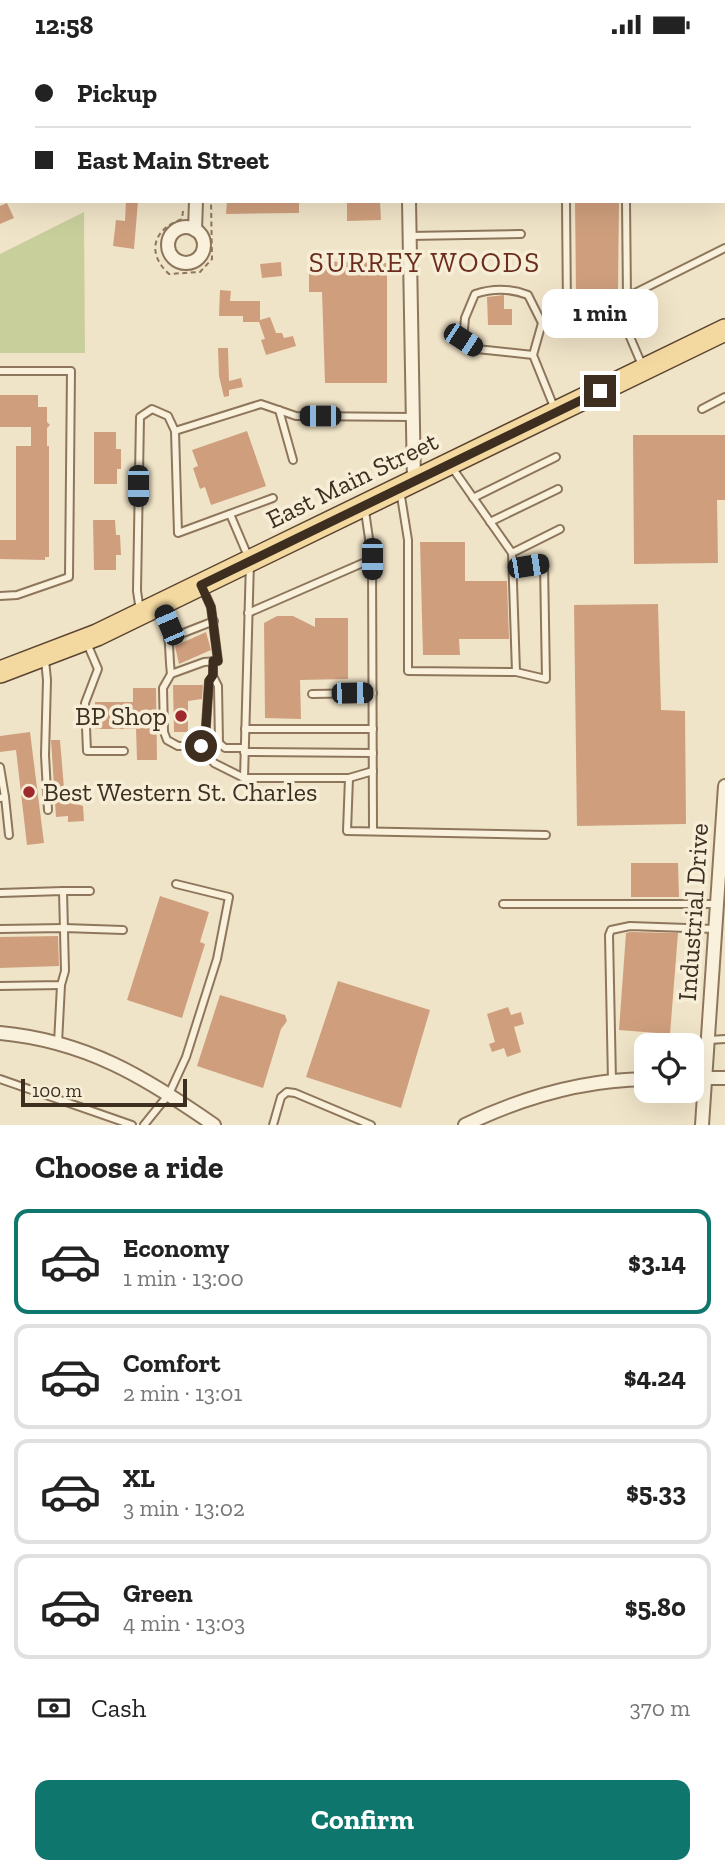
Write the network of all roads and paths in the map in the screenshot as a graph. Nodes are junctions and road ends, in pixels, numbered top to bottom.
1 (190, 203) edge
2 (190, 203) edge
3 (211, 203) edge
4 (409, 203) edge
5 (566, 203) edge
6 (626, 203) edge
7 (195, 230) dead end
8 (521, 234) dead end
9 (409, 236) junction
10 (725, 248) edge
11 (627, 297) junction
12 (618, 309) junction
13 (725, 330) edge
14 (533, 355) junction
15 (644, 370) junction
16 (0, 371) edge
17 (725, 397) edge
18 (702, 409) dead end
19 (279, 410) junction
20 (556, 412) junction
21 (413, 417) junction
22 (175, 431) junction
23 (556, 457) dead end
24 (293, 460) dead end
25 (450, 464) junction
26 (407, 485) junction
27 (558, 489) dead end
28 (273, 498) dead end
29 (473, 498) junction
30 (365, 506) junction
31 (230, 514) junction
32 (490, 522) junction
33 (560, 529) dead end
34 (512, 553) junction
35 (372, 559) junction
36 (250, 561) junction
37 (513, 569) junction
38 (201, 585) junction
39 (0, 596) edge
40 (160, 604) junction
41 (248, 613) junction
42 (140, 614) junction
43 (214, 621) junction
44 (177, 636) junction
45 (85, 639) junction
46 (168, 639) junction
47 (180, 643) dead end
48 (45, 655) junction
49 (213, 661) junction
50 (0, 672) edge
51 (516, 672) junction
52 (171, 674) junction
53 (213, 675) junction
54 (373, 693) junction
55 (312, 694) dead end
56 (245, 729) junction
57 (373, 729) junction
58 (201, 746) junction
59 (244, 750) junction
60 (124, 751) dead end
61 (373, 753) junction
62 (0, 767) edge
63 (373, 771) junction
64 (244, 778) junction
65 (349, 778) junction
66 (725, 786) edge
67 (2, 798) edge
68 (48, 810) dead end
69 (373, 831) junction
70 (9, 835) dead end
71 (546, 835) dead end
72 (176, 884) dead end
73 (63, 891) junction
74 (90, 891) dead end
75 (0, 893) edge
76 (503, 904) dead end
77 (716, 904) junction
78 (64, 928) junction
79 (0, 929) edge
80 (715, 929) junction
81 (123, 930) dead end
82 (711, 978) junction
83 (725, 978) edge
84 (61, 985) junction
85 (0, 986) edge
86 (0, 1033) edge
87 (725, 1039) edge
88 (707, 1040) junction
89 (58, 1043) junction
90 (704, 1053) edge
91 (704, 1078) edge
92 (725, 1078) edge
93 (0, 1079) edge
94 (634, 1080) edge
95 (612, 1081) junction
96 (169, 1094) junction
97 (700, 1103) edge
98 (132, 1125) edge
99 (144, 1125) edge
100 (214, 1125) edge
101 (273, 1125) edge
102 (371, 1125) edge
103 (464, 1125) edge
104 (702, 1125) edge

1 - 3 path
2 - 7 street
4 - 9 street
5 - 12 lane
6 - 11 lane
8 - 9 lane
9 - 21 street
10 - 11 lane
11 - 12 lane
12 - 15 lane
13 - 15 main road, East Main Street
14 - 14 lane
14 - 20 lane
15 - 20 main road, East Main Street
16 - 39 lane
17 - 18 lane
19 - 21 lane
19 - 22 lane
19 - 24 lane
20 - 25 main road, East Main Street
21 - 26 street
22 - 31 lane
22 - 42 lane
23 - 29 lane
25 - 26 main road, East Main Street
25 - 29 lane
26 - 30 main road, East Main Street
26 - 51 lane
27 - 32 lane
28 - 31 lane
29 - 32 lane
30 - 35 lane
30 - 36 main road, East Main Street
31 - 36 lane
32 - 34 lane
33 - 34 lane
34 - 37 lane
35 - 41 lane
35 - 54 lane
36 - 38 main road, East Main Street
36 - 41 lane
37 - 51 lane
37 - 51 lane
38 - 40 main road, East Main Street
38 - 43 lane
40 - 42 main road, East Main Street
40 - 46 lane
41 - 56 lane
42 - 45 main road, East Main Street
43 - 44 lane
43 - 49 lane
44 - 46 lane
44 - 47 lane
45 - 48 main road, East Main Street
45 - 60 lane
46 - 52 lane
48 - 50 main road, East Main Street
48 - 68 lane
49 - 52 lane
49 - 53 lane
52 - 58 lane
53 - 58 lane
53 - 59 lane
54 - 55 lane
54 - 57 lane
56 - 57 lane
56 - 59 lane
57 - 61 lane
58 - 64 lane
59 - 61 lane
59 - 64 lane
61 - 63 lane
62 - 67 lane
63 - 65 lane
63 - 69 lane
64 - 65 lane
65 - 69 lane
66 - 77 street, Industrial Drive
67 - 70 lane
69 - 71 lane
72 - 96 lane
73 - 74 lane
73 - 75 lane
73 - 78 lane
76 - 77 lane
77 - 80 street, Industrial Drive
78 - 79 lane
78 - 81 lane
78 - 84 lane
80 - 82 street, Industrial Drive
80 - 95 lane
82 - 83 lane
82 - 88 street, Industrial Drive
84 - 85 lane
84 - 89 lane
86 - 89 street
87 - 88 lane
88 - 90 street, Industrial Drive
89 - 96 street
91 - 92 street
93 - 98 lane
94 - 95 street
95 - 103 street
96 - 99 lane
96 - 100 street
97 - 104 street, Industrial Drive
101 - 102 lane

